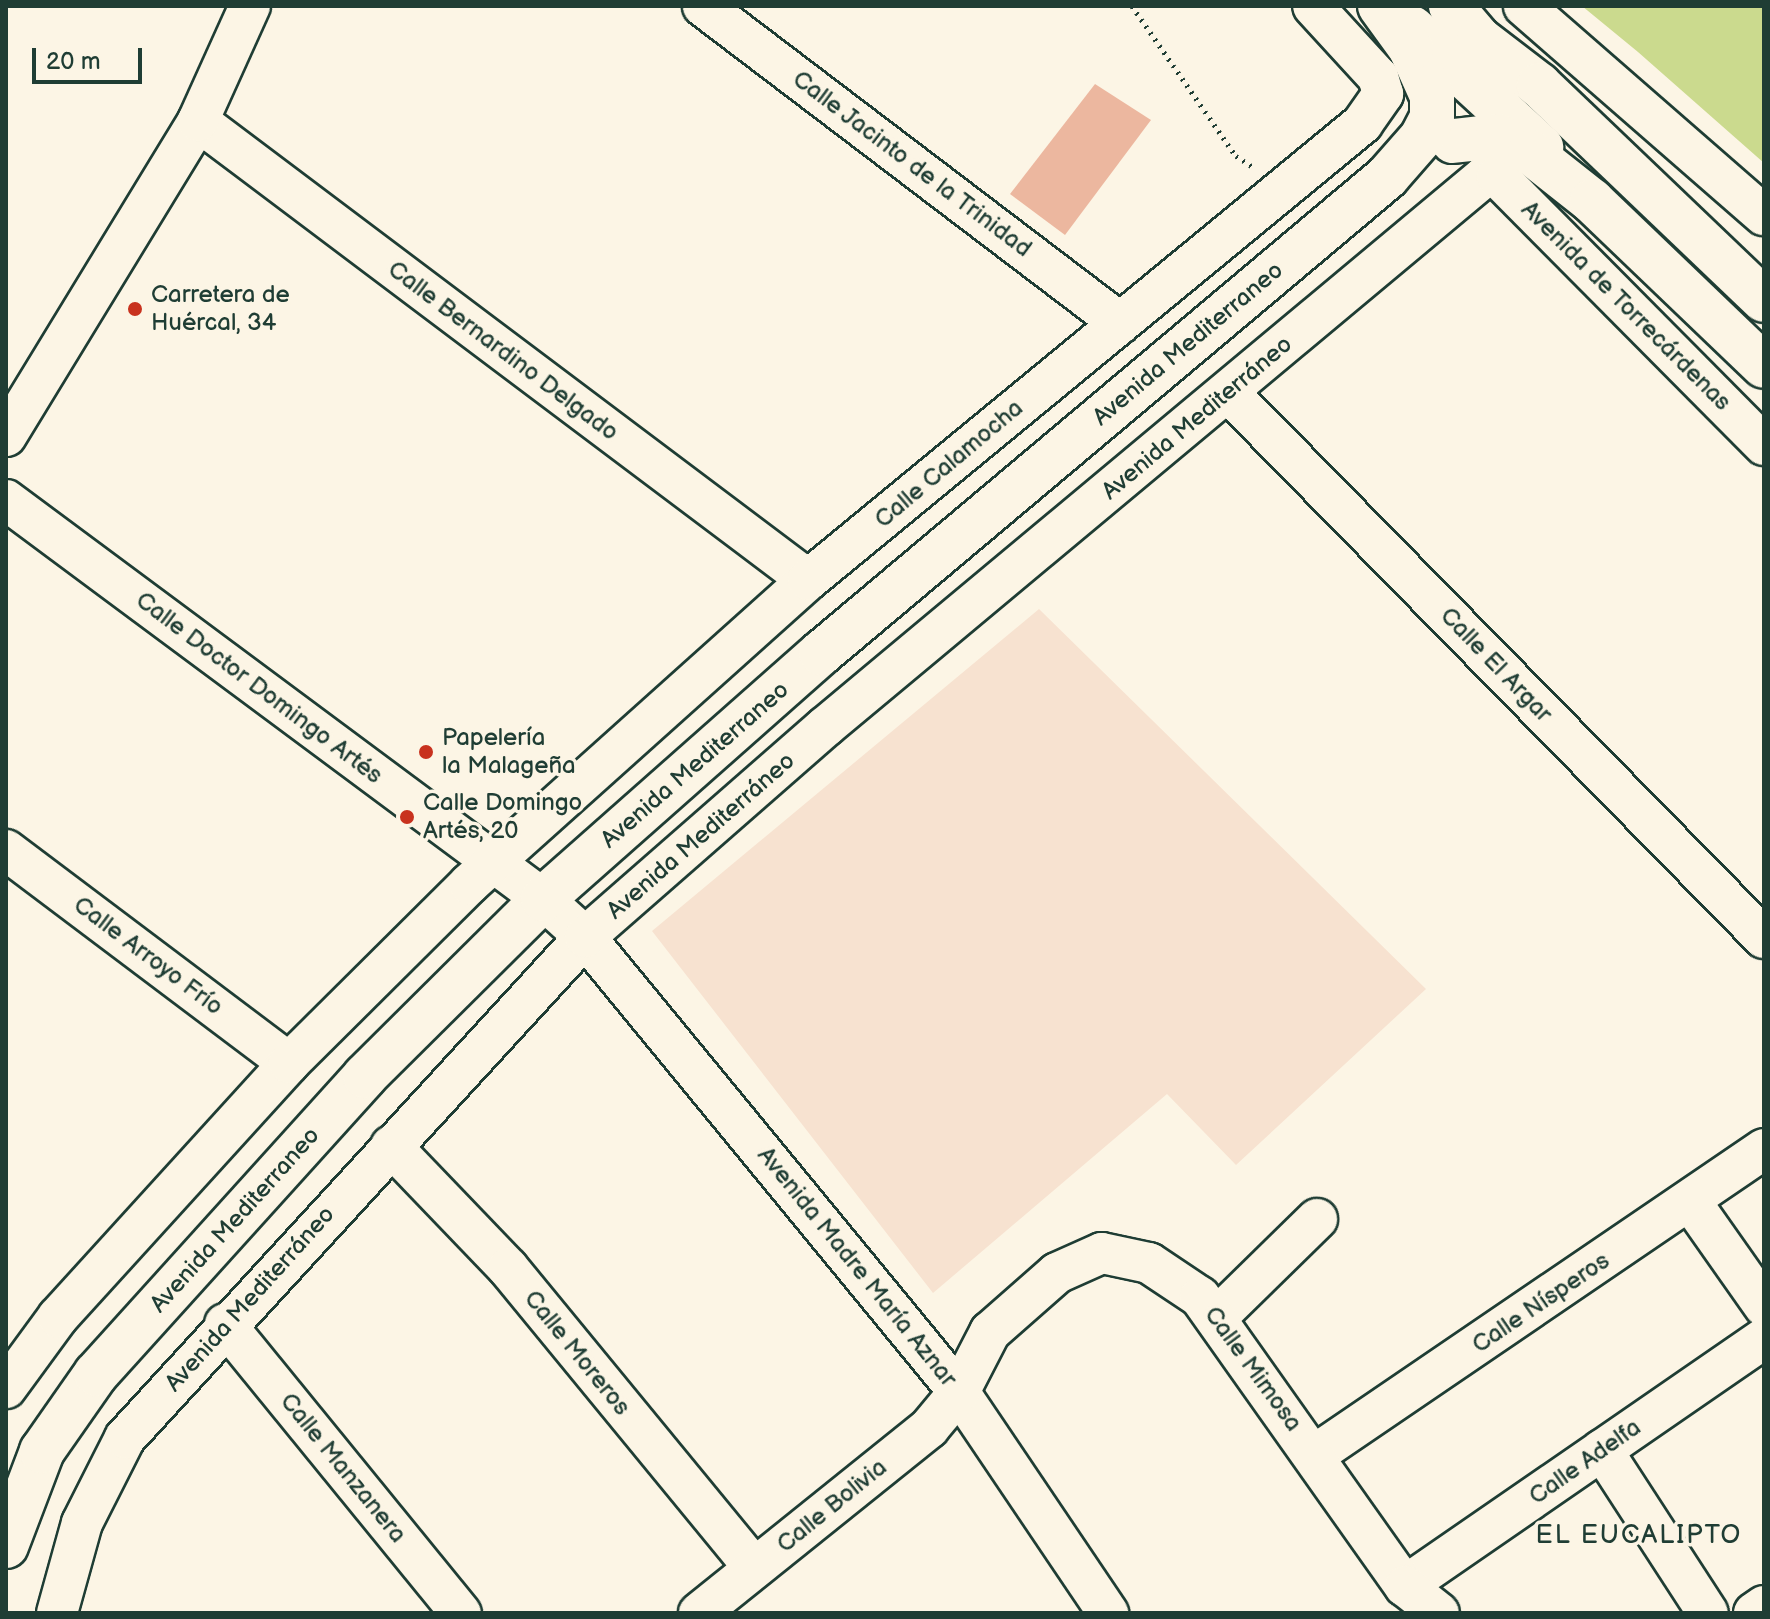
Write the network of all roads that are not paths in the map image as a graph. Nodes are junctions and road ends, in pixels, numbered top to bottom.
1 (250, 6) edge
2 (703, 6) edge
3 (1313, 6) edge
4 (1383, 6) edge
5 (1451, 6) edge
6 (1530, 12) edge
7 (1479, 39) junction
8 (1484, 94) junction
9 (198, 121) junction
10 (1453, 141) junction
11 (1387, 177) junction
12 (1484, 177) joint
13 (1592, 201) junction
14 (1764, 215) edge
15 (1764, 300) edge
16 (1120, 323) junction
17 (1764, 366) edge
18 (1228, 392) junction
19 (6, 436) edge
20 (1764, 445) edge
21 (6, 500) edge
22 (808, 580) junction
23 (6, 850) edge
24 (494, 862) junction
25 (543, 899) junction
26 (585, 937) junction
27 (1764, 938) edge
28 (289, 1063) junction
29 (391, 1146) junction
30 (1764, 1149) edge
31 (1691, 1202) junction
32 (1317, 1219) dead end
33 (1764, 1306) edge
34 (1217, 1317) junction
35 (225, 1324) junction
36 (1764, 1338) edge
37 (6, 1388) edge
38 (959, 1392) junction
39 (1602, 1450) junction
40 (1316, 1454) junction
41 (6, 1546) edge
42 (754, 1568) junction
43 (1405, 1586) junction
44 (1764, 1606) edge
45 (57, 1613) edge
46 (461, 1613) edge
47 (699, 1613) edge
48 (1108, 1613) edge
49 (1439, 1613) edge
50 (1708, 1613) edge
51 (1754, 1613) edge

1 - 9 street
2 - 16 street, Calle Jacinto de la Trinidad
3 - 16 street, Calle Calamocha
4 - 8 main road
4 - 11 main road
5 - 7 main road
6 - 14 street
7 - 8 main road
7 - 15 main road
8 - 10 main road
8 - 13 main road
9 - 19 street
9 - 22 street, Calle Bernardino Delgado
10 - 11 main road
10 - 13 main road
11 - 25 main road, Avenida Mediterraneo
12 - 18 street, Avenida Mediterráneo
12 - 20 street, Avenida de Torrecárdenas
13 - 17 main road, Avenida de Torrecárdenas
16 - 22 street, Calle Calamocha
18 - 26 street, Avenida Mediterráneo
18 - 27 street, Calle El Argar
21 - 24 street, Calle Doctor Domingo Artés
22 - 24 street, Calle Calamocha
23 - 28 street, Calle Arroyo Frío
24 - 25 street, Calle Doctor Domingo Artés
24 - 28 street
25 - 26 street, Calle Doctor Domingo Artés
25 - 41 main road, Avenida Mediterraneo
26 - 29 street, Avenida Mediterráneo
26 - 38 street, Avenida Madre María Aznar
28 - 37 street
29 - 35 street, Avenida Mediterráneo
29 - 42 street, Calle Moreros
30 - 31 street, Calle Nísperos
31 - 33 street
31 - 40 street, Calle Nísperos
32 - 34 street
34 - 38 street, Calle Mimosa
34 - 40 street, Calle Mimosa
35 - 45 street, Avenida Mediterráneo
35 - 46 street, Calle Manzanera
36 - 39 street, Calle Adelfa
38 - 42 street, Calle Bolivia
38 - 48 street, Avenida Madre María Aznar
39 - 43 street, Calle Adelfa
39 - 50 street
40 - 43 street, Calle Mimosa
42 - 47 street, Calle Bolivia
43 - 49 street, Calle Mimosa
44 - 51 street

